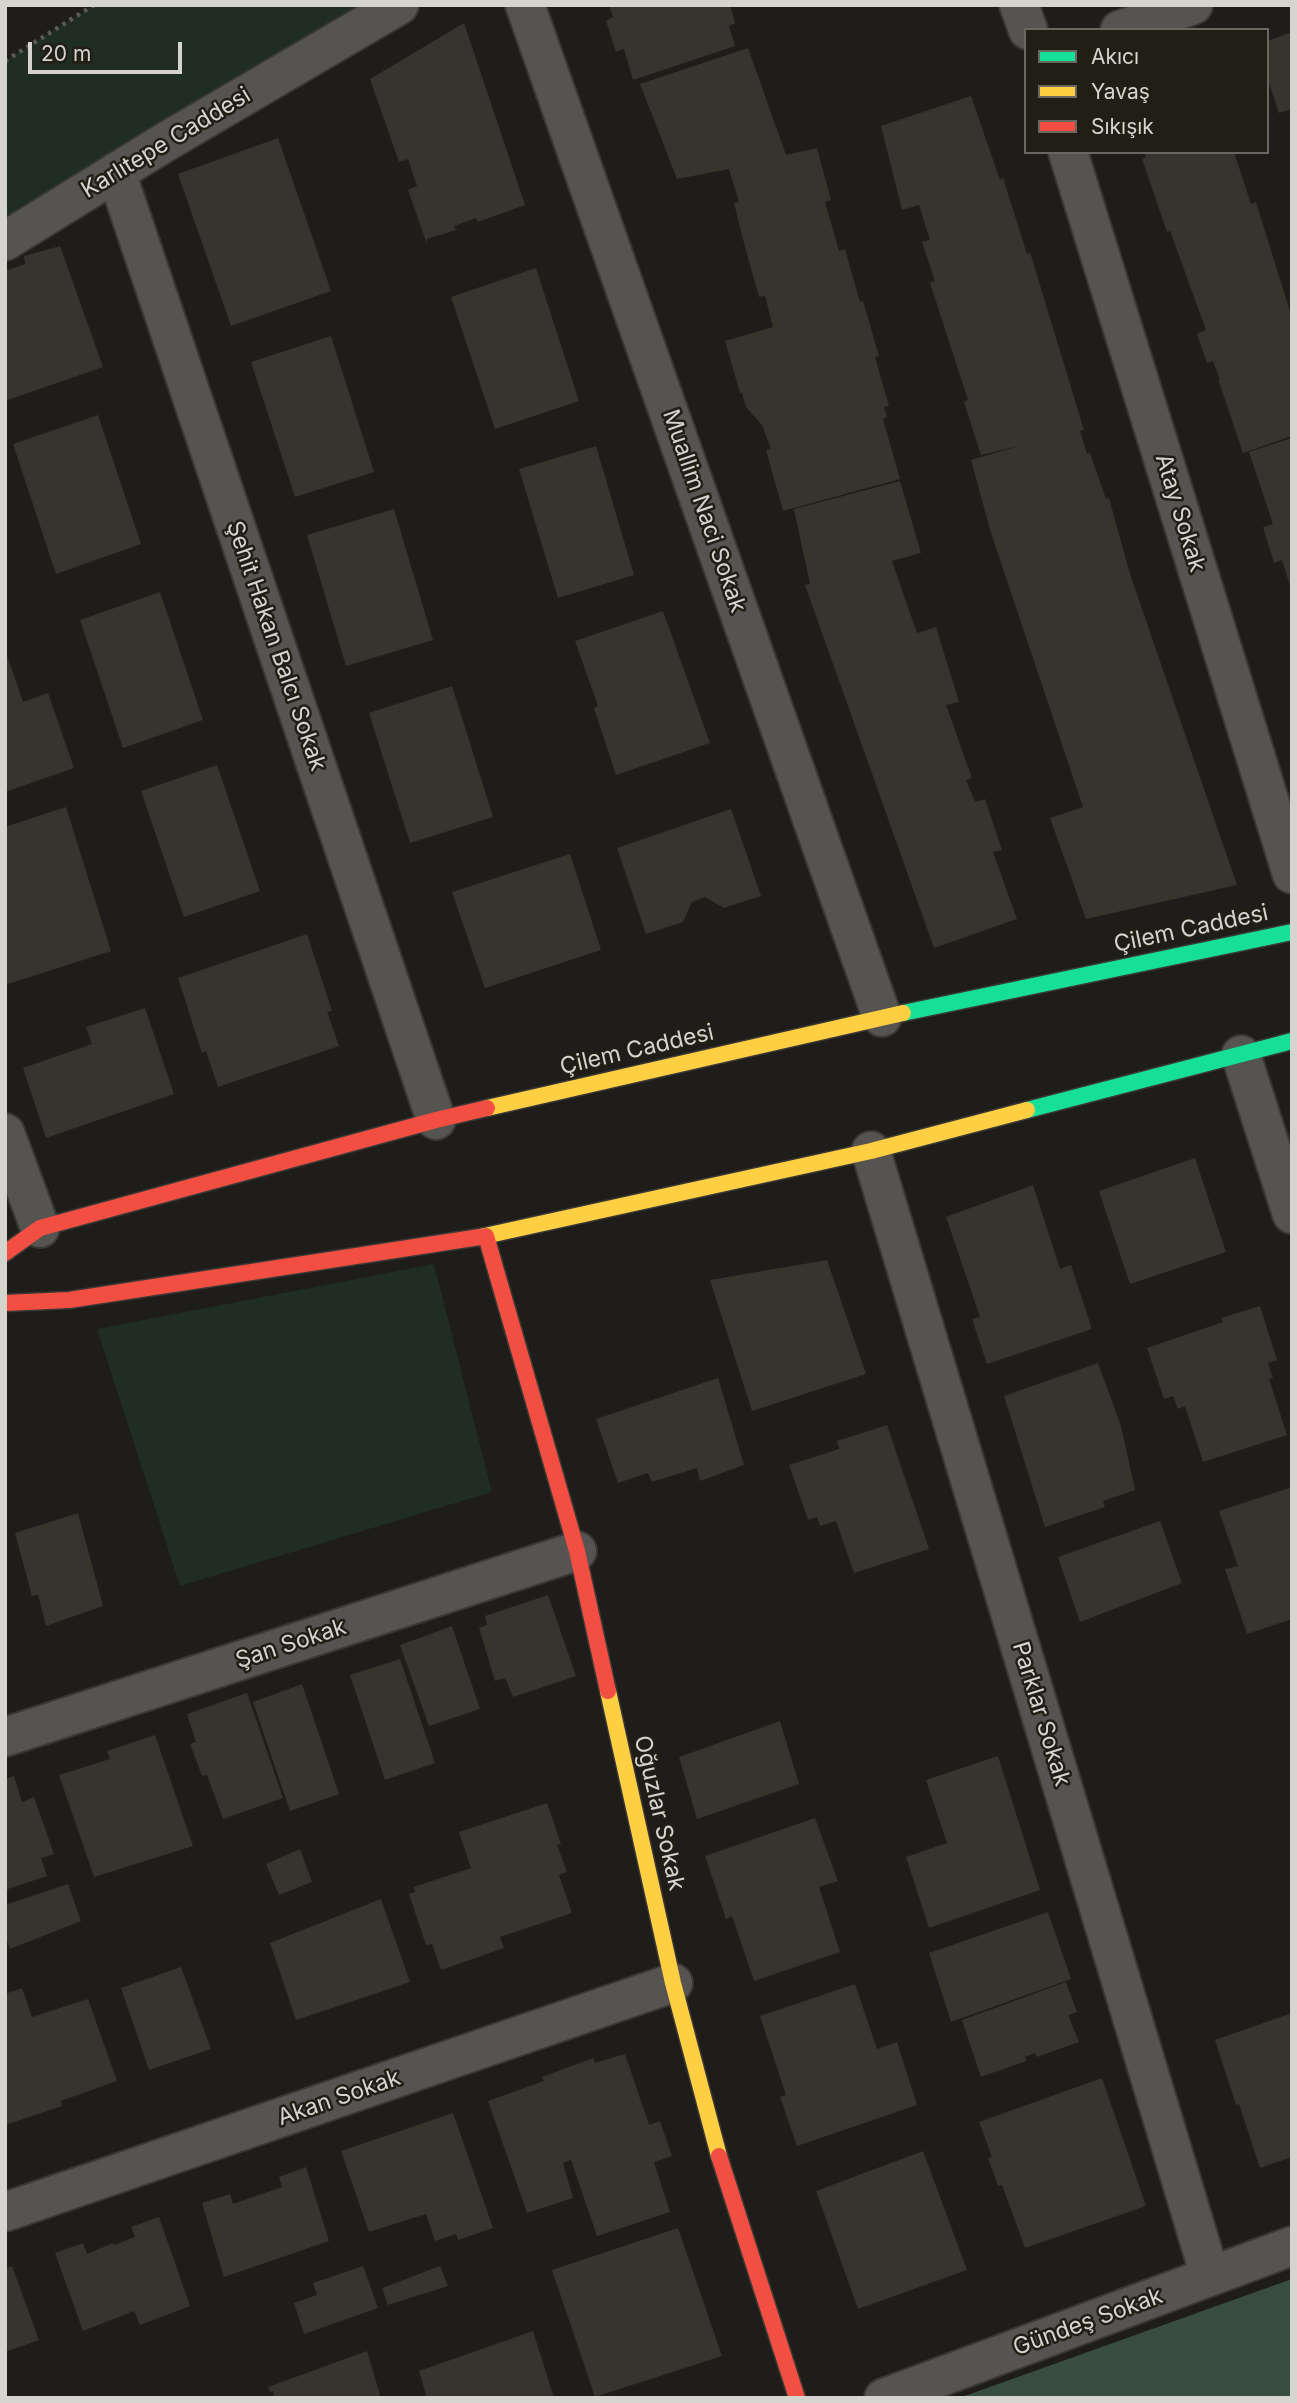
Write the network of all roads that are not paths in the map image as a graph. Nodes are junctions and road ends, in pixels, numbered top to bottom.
1 (399, 5) edge
2 (526, 5) edge
3 (1019, 5) edge
4 (1193, 5) edge
5 (1027, 28) edge
6 (1126, 28) edge
7 (1069, 154) edge
8 (116, 172) junction
9 (5, 241) edge
10 (1292, 874) edge
11 (1292, 932) edge
12 (882, 1017) junction
13 (1292, 1041) edge
14 (1241, 1055) junction
15 (436, 1120) junction
16 (5, 1133) edge
17 (871, 1151) junction
18 (1292, 1213) edge
19 (40, 1228) junction
20 (486, 1236) junction
21 (5, 1253) edge
22 (5, 1303) edge
23 (577, 1551) junction
24 (5, 1737) edge
25 (673, 1983) junction
26 (5, 2213) edge
27 (1292, 2246) edge
28 (1210, 2276) junction
29 (797, 2398) edge
30 (884, 2398) edge

1 - 8 street, Karlıtepe Caddesi
2 - 12 street, Muallim Naci Sokak
3 - 5 street
4 - 6 street
7 - 10 street, Atay Sokak
8 - 9 street, Karlıtepe Caddesi
8 - 15 street, Şehit Hakan Balcı Sokak
11 - 12 main road, Çilem Caddesi
12 - 15 main road, Çilem Caddesi
13 - 14 main road
14 - 17 main road
14 - 18 street
15 - 19 main road, Çilem Caddesi
16 - 19 street
17 - 20 main road
17 - 28 street, Parklar Sokak
19 - 21 main road, Çilem Caddesi
20 - 22 main road
20 - 23 main road, Oğuzlar Sokak
23 - 24 street, Şan Sokak
23 - 25 main road, Oğuzlar Sokak
25 - 26 street, Akan Sokak
25 - 29 main road, Oğuzlar Sokak
27 - 28 street, Gündeş Sokak
28 - 30 street, Gündeş Sokak

